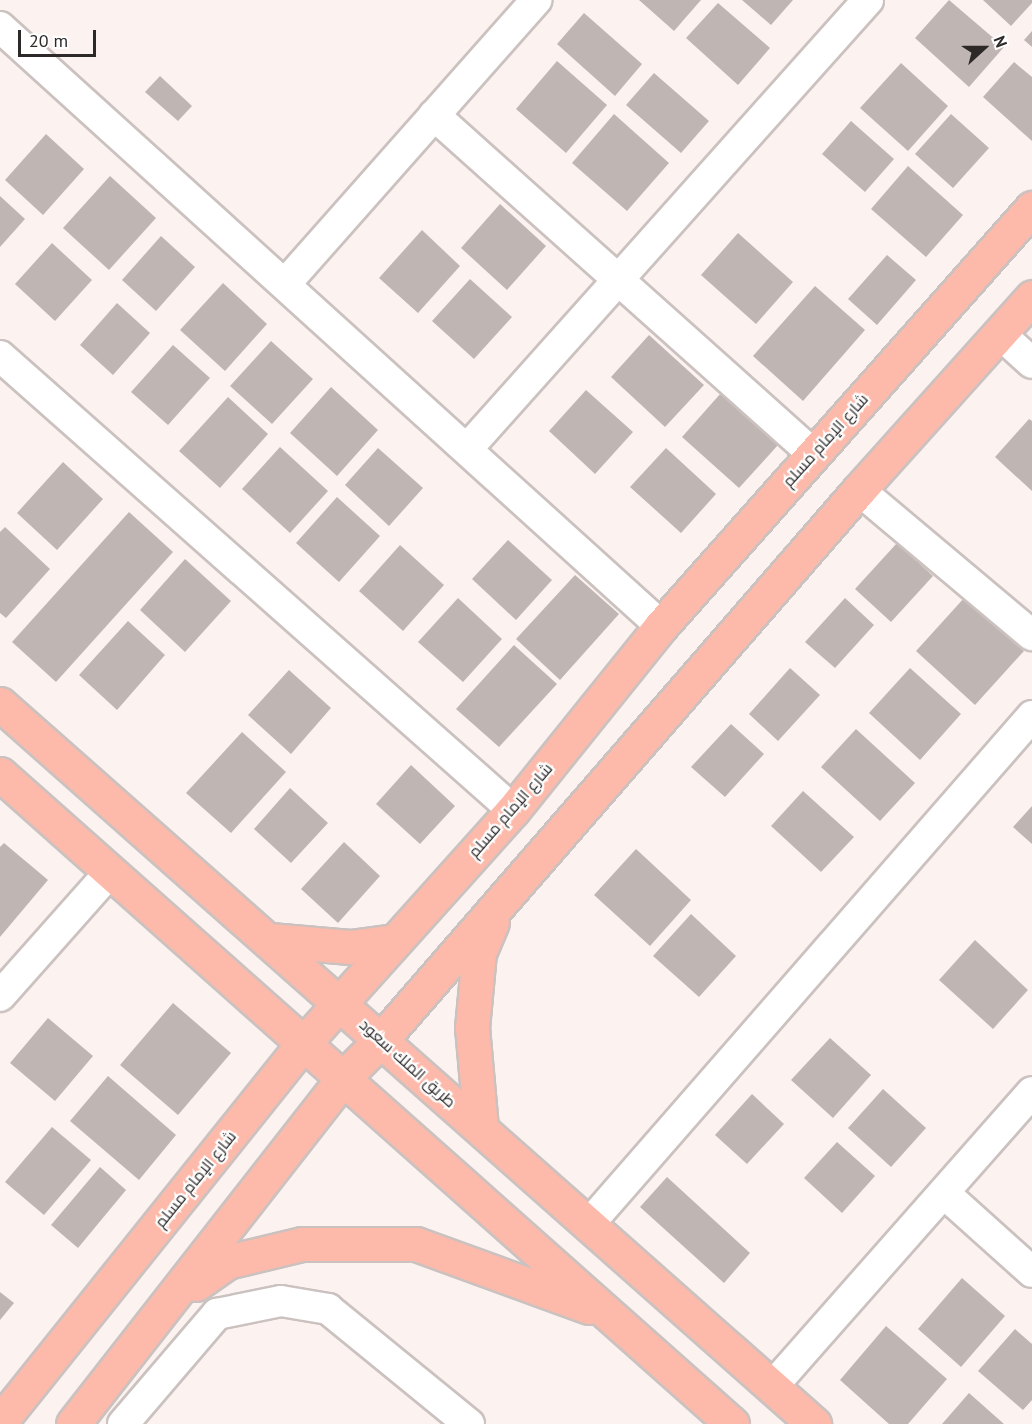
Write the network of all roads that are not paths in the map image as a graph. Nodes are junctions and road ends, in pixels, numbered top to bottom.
1 (536, 0) edge
2 (868, 0) edge
3 (0, 27) edge
4 (434, 115) junction
5 (1032, 208) edge
6 (617, 281) junction
7 (286, 283) junction
8 (1032, 297) edge
9 (1000, 334) junction
10 (0, 356) edge
11 (1032, 363) edge
12 (467, 449) junction
13 (813, 454) junction
14 (859, 490) junction
15 (661, 626) junction
16 (1032, 635) edge
17 (0, 704) edge
18 (1032, 716) edge
19 (0, 774) edge
20 (513, 810) junction
21 (110, 872) junction
22 (502, 901) junction
23 (270, 940) junction
24 (395, 941) junction
25 (0, 996) edge
26 (342, 1003) junction
27 (380, 1041) junction
28 (303, 1044) junction
29 (343, 1078) junction
30 (1032, 1092) edge
31 (481, 1128) junction
32 (944, 1193) junction
33 (589, 1224) junction
34 (1032, 1272) edge
35 (172, 1301) junction
36 (611, 1316) junction
37 (772, 1387) junction
38 (0, 1422) edge
39 (74, 1424) edge
40 (123, 1424) edge
41 (469, 1424) edge
42 (732, 1424) edge
43 (814, 1424) edge

1 - 4 street
2 - 6 street
3 - 7 street
4 - 6 street
4 - 7 street
5 - 13 main road, شارع الإمام مسلم
6 - 12 street
6 - 13 street
7 - 12 street
8 - 9 main road
9 - 11 street
9 - 14 main road
10 - 20 street
12 - 15 street
13 - 15 main road, شارع الإمام مسلم
14 - 16 street
14 - 22 main road
15 - 20 main road, شارع الإمام مسلم
17 - 23 main road, طريق الملك سعود
18 - 33 street
19 - 21 main road
20 - 24 main road, شارع الإمام مسلم
21 - 25 street
21 - 28 main road
22 - 27 main road
22 - 31 main road
23 - 24 main road
23 - 26 main road, طريق الملك سعود
24 - 26 main road, شارع الإمام مسلم
26 - 27 main road, طريق الملك سعود
26 - 28 main road, شارع الإمام مسلم
27 - 29 main road
27 - 31 main road, طريق الملك سعود
28 - 29 main road
28 - 38 main road, شارع الإمام مسلم
29 - 35 main road
29 - 36 main road
30 - 32 street
31 - 33 main road, طريق الملك سعود
32 - 34 street
32 - 37 street
33 - 37 main road, طريق الملك سعود
35 - 36 main road
35 - 39 main road
36 - 42 main road
37 - 43 main road, طريق الملك سعود
40 - 41 street

